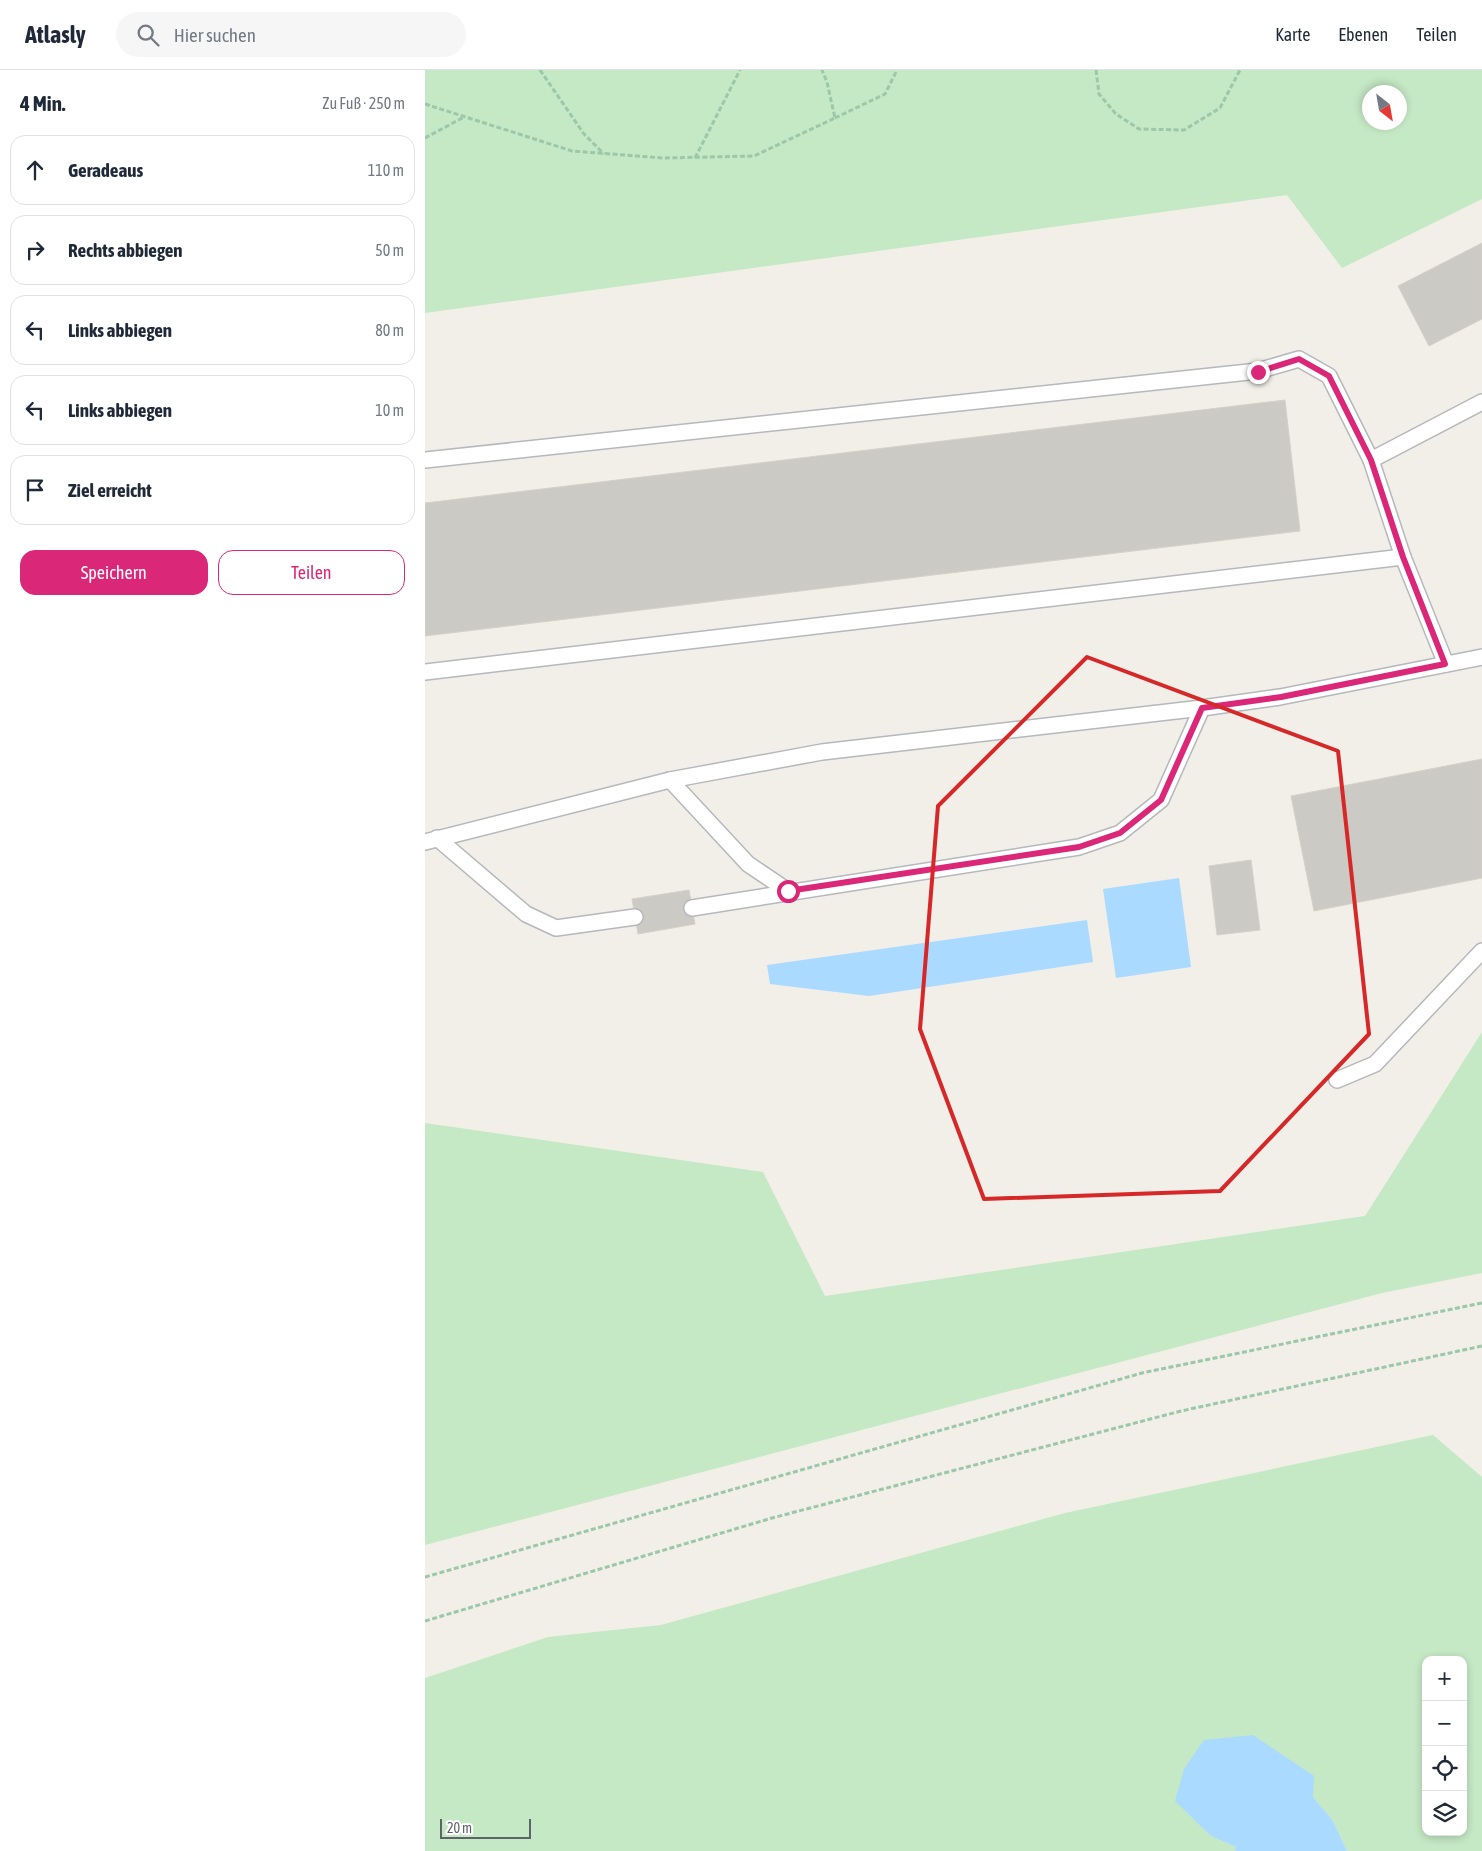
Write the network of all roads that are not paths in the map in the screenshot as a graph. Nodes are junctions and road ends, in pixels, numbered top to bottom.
1 (1482, 402) edge
2 (425, 460) edge
3 (1371, 460) junction
4 (1403, 557) junction
5 (1482, 657) edge
6 (1445, 664) junction
7 (425, 672) edge
8 (1202, 708) junction
9 (670, 780) junction
10 (431, 840) edge
11 (788, 891) junction
12 (692, 908) dead end
13 (635, 917) dead end
14 (1482, 952) edge
15 (1337, 1080) dead end

1 - 3 lane
2 - 3 lane
3 - 4 lane
4 - 6 lane
4 - 7 lane
5 - 6 lane
6 - 8 lane
8 - 9 lane
8 - 11 lane
9 - 10 lane
9 - 11 lane
10 - 13 lane
11 - 12 lane
14 - 15 lane

